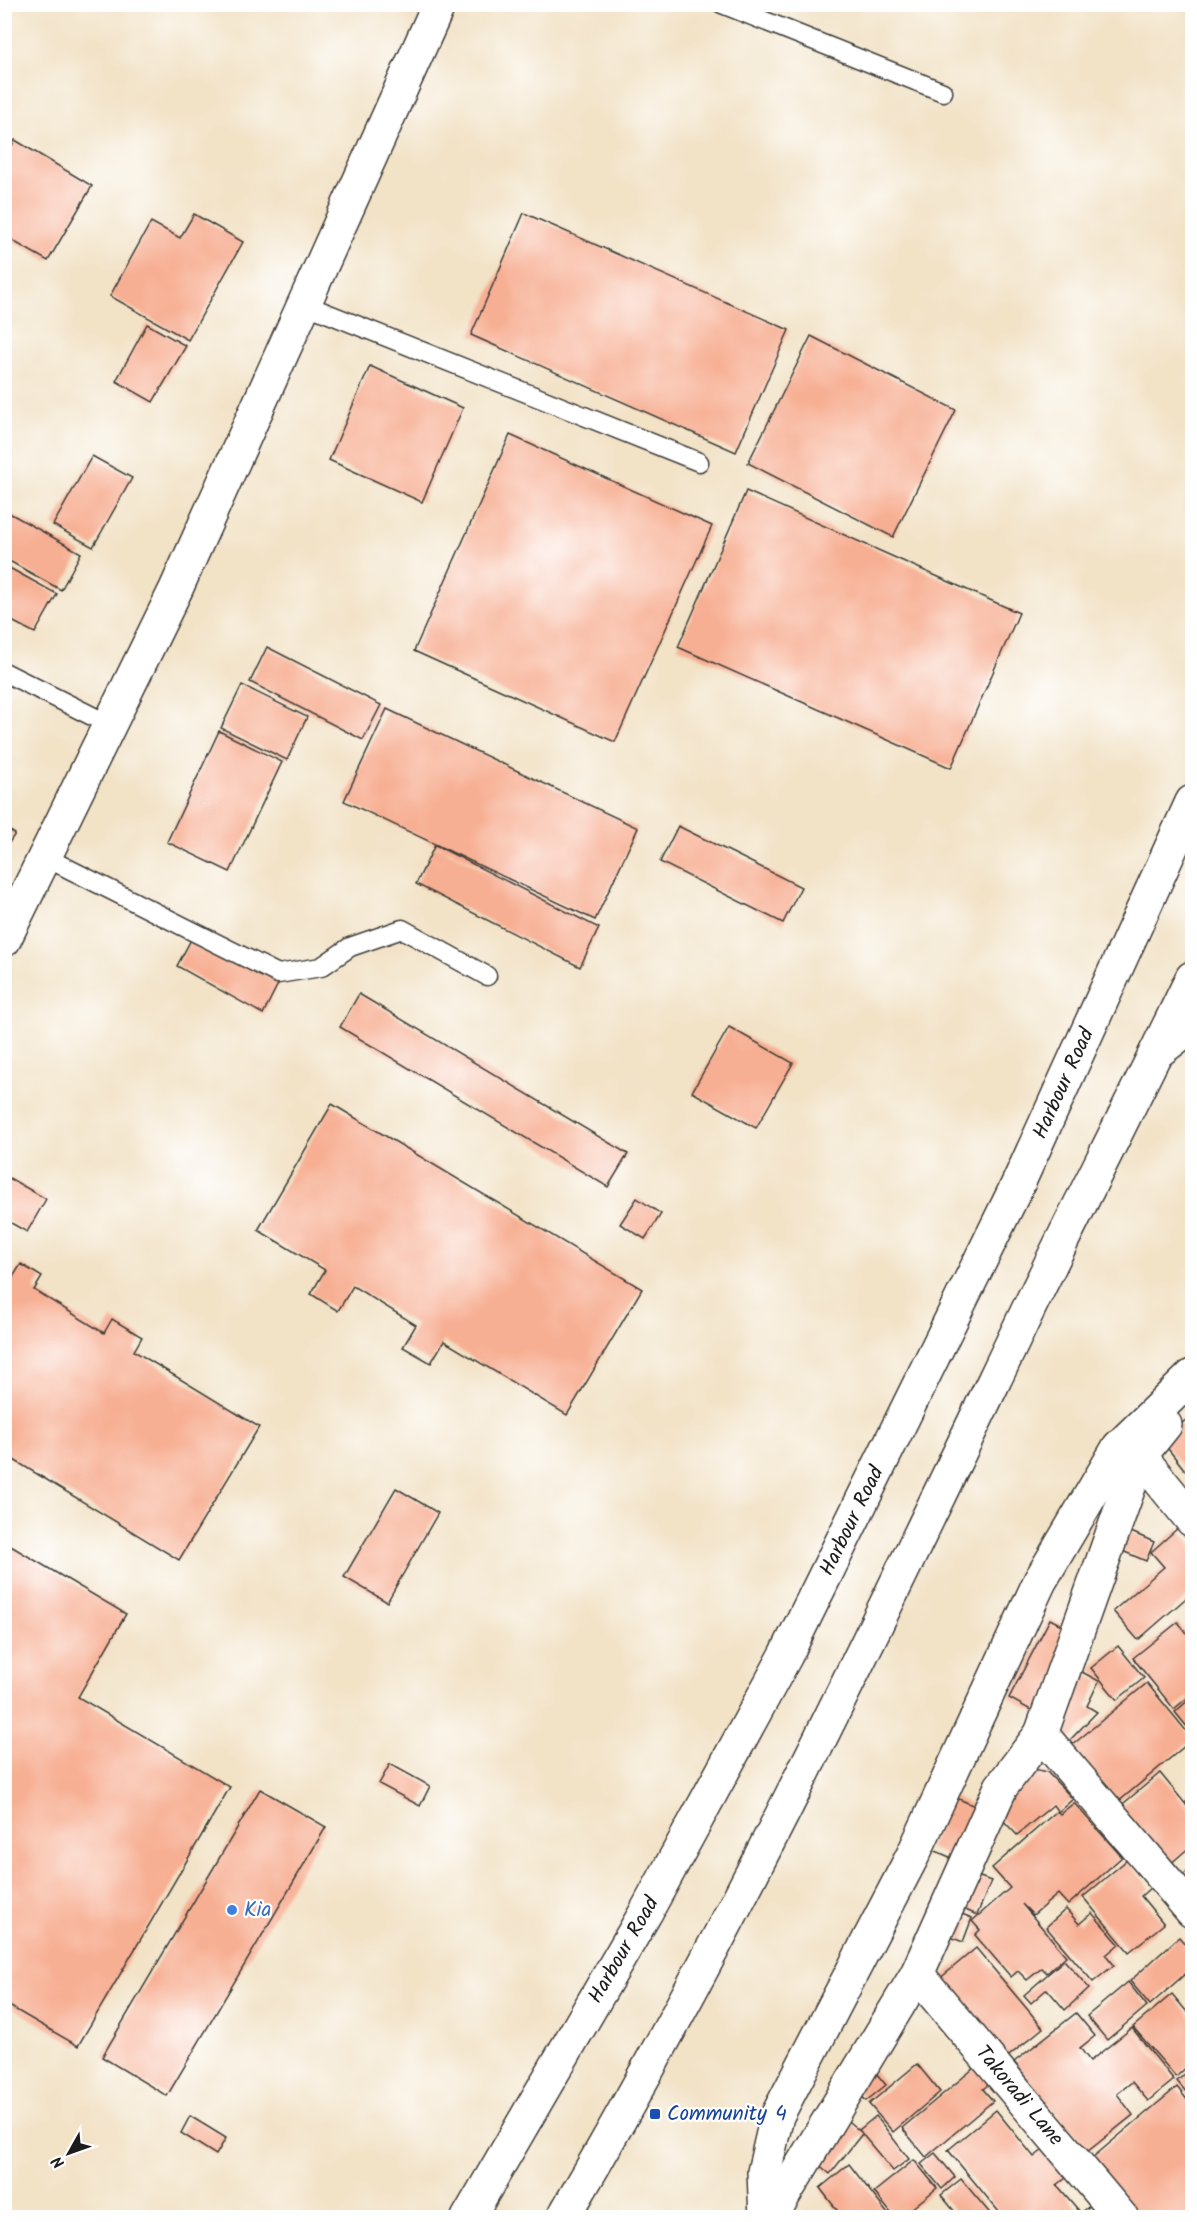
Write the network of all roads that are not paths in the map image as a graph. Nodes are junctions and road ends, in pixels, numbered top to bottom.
1 (439, 4) edge
2 (722, 4) edge
3 (943, 92) dead end
4 (304, 304) junction
5 (699, 462) dead end
6 (4, 672) edge
7 (110, 725) junction
8 (1192, 802) edge
9 (45, 857) junction
10 (4, 940) edge
11 (487, 976) dead end
12 (1192, 978) edge
13 (1192, 1025) edge
14 (1156, 1053) junction
15 (1192, 1376) edge
16 (1192, 1391) edge
17 (1140, 1456) junction
18 (1192, 1520) edge
19 (1041, 1734) junction
20 (1192, 1911) edge
21 (917, 1974) junction
22 (468, 2217) edge
23 (563, 2217) edge
24 (766, 2217) edge
25 (770, 2217) edge
26 (1122, 2217) edge

1 - 4 main road
2 - 3 lane
4 - 5 lane
4 - 7 main road
6 - 7 lane
7 - 9 main road
8 - 22 main road, Harbour Road
9 - 10 main road
9 - 11 lane
12 - 14 main road
13 - 14 main road
14 - 23 main road
15 - 24 main road
16 - 17 main road
17 - 18 main road
17 - 19 main road
19 - 20 main road
19 - 21 main road
21 - 25 main road
21 - 26 main road, Takoradi Lane

